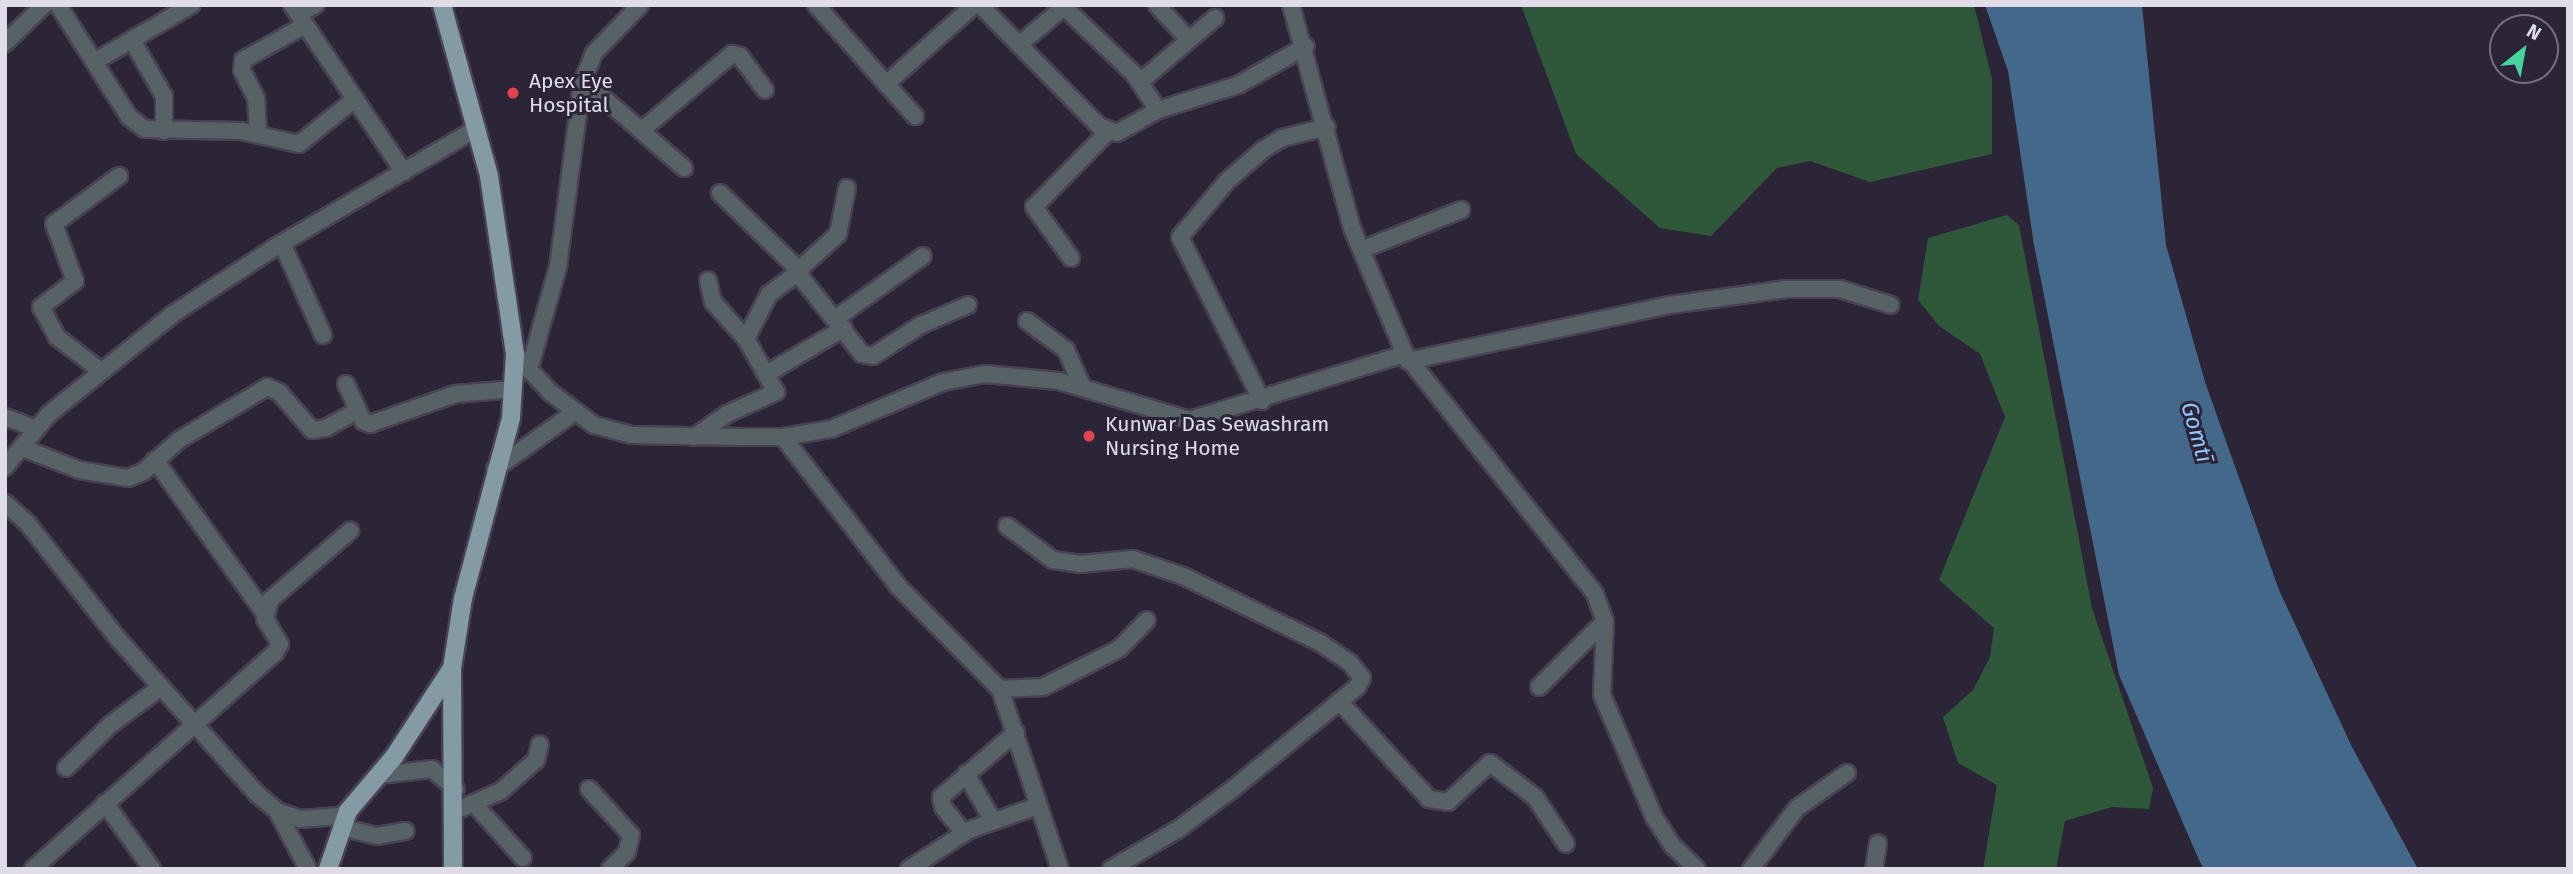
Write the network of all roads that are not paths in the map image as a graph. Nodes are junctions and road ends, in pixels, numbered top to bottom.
1 (44, 5) edge
2 (58, 5) edge
3 (191, 5) edge
4 (316, 5) edge
5 (442, 5) edge
6 (640, 5) edge
7 (816, 5) edge
8 (974, 5) edge
9 (980, 5) edge
10 (1157, 5) edge
11 (1291, 5) edge
12 (1065, 6) edge
13 (298, 15) edge
14 (1215, 18) dead end
15 (132, 40) junction
16 (1189, 40) junction
17 (5, 43) edge
18 (1020, 45) junction
19 (1306, 46) junction
20 (94, 62) junction
21 (583, 80) junction
22 (1140, 82) junction
23 (886, 84) junction
24 (765, 90) dead end
25 (355, 99) junction
26 (1158, 110) junction
27 (915, 116) dead end
28 (1327, 127) junction
29 (477, 128) junction
30 (642, 130) junction
31 (164, 131) junction
32 (1108, 132) junction
33 (258, 134) junction
34 (684, 168) dead end
35 (404, 172) junction
36 (119, 176) dead end
37 (847, 188) dead end
38 (720, 193) dead end
39 (1461, 210) dead end
40 (282, 243) junction
41 (1361, 250) junction
42 (923, 256) dead end
43 (1071, 258) dead end
44 (800, 271) junction
45 (708, 281) dead end
46 (968, 305) dead end
47 (1891, 305) dead end
48 (1027, 321) dead end
49 (839, 323) junction
50 (323, 335) dead end
51 (746, 339) junction
52 (515, 354) junction
53 (1406, 357) junction
54 (529, 370) junction
55 (101, 371) junction
56 (768, 373) junction
57 (346, 384) dead end
58 (1082, 386) junction
59 (514, 389) junction
60 (1262, 401) junction
61 (357, 411) junction
62 (575, 412) junction
63 (5, 417) edge
64 (36, 429) junction
65 (694, 437) junction
66 (783, 437) junction
67 (23, 448) junction
68 (155, 460) junction
69 (5, 467) edge
70 (495, 469) junction
71 (5, 503) edge
72 (1007, 526) dead end
73 (350, 531) dead end
74 (264, 612) junction
75 (1147, 620) dead end
76 (1605, 621) junction
77 (452, 668) junction
78 (161, 687) junction
79 (1539, 687) dead end
80 (1000, 688) junction
81 (1339, 701) junction
82 (193, 723) junction
83 (1016, 732) junction
84 (540, 744) dead end
85 (66, 768) dead end
86 (1847, 773) dead end
87 (966, 774) junction
88 (379, 775) junction
89 (456, 789) junction
90 (589, 789) dead end
91 (105, 803) junction
92 (476, 806) junction
93 (1037, 806) junction
94 (276, 811) junction
95 (455, 811) junction
96 (344, 819) junction
97 (993, 821) junction
98 (406, 831) dead end
99 (964, 833) junction
100 (1878, 843) dead end
101 (1566, 844) dead end
102 (523, 858) dead end
103 (33, 869) edge
104 (152, 869) edge
105 (308, 869) edge
106 (328, 869) edge
107 (453, 869) edge
108 (610, 869) edge
109 (909, 869) edge
110 (1060, 869) edge
111 (1111, 869) edge
112 (1698, 869) edge
113 (1751, 869) edge
114 (1874, 869) edge

1 - 17 street
2 - 20 street
3 - 15 street
4 - 13 street
5 - 29 main road
6 - 21 street
7 - 23 street
8 - 23 street
9 - 18 street
10 - 16 street
11 - 19 street
12 - 18 street
12 - 22 street
13 - 25 street
13 - 33 street
14 - 16 street
15 - 20 street
15 - 31 street
16 - 22 street
18 - 32 street
19 - 26 street
19 - 28 street
20 - 31 street
21 - 30 street
21 - 54 street
22 - 26 street
23 - 27 street
24 - 30 street
25 - 33 street
25 - 35 street
26 - 32 street
28 - 41 street
28 - 60 street
29 - 35 street
29 - 52 main road
30 - 34 street
31 - 33 street
32 - 43 street
35 - 40 street
36 - 55 street
37 - 44 street
38 - 44 street
39 - 41 street
40 - 50 street
40 - 55 street
41 - 53 street
42 - 49 street
44 - 49 street
44 - 51 street
45 - 51 street
46 - 49 street
47 - 53 street
48 - 58 street
49 - 56 street
51 - 56 street
52 - 54 street
52 - 59 main road
53 - 60 street
53 - 76 street
54 - 62 street
55 - 64 street
56 - 65 street
57 - 61 street
58 - 60 street
58 - 66 street
59 - 61 street
59 - 70 main road
61 - 68 street
62 - 65 street
62 - 70 street
63 - 64 street
64 - 67 street
65 - 66 street
66 - 80 street
67 - 68 street
67 - 69 street
68 - 74 street
70 - 77 main road
71 - 78 street
72 - 81 street
73 - 74 street
74 - 82 street
75 - 80 street
76 - 79 street
76 - 112 street
77 - 88 main road
77 - 89 main road
78 - 82 street
78 - 85 street
80 - 83 street
81 - 101 street
81 - 111 street
82 - 91 street
82 - 94 street
83 - 87 street
83 - 93 street
84 - 92 street
86 - 113 street
87 - 97 street
87 - 99 street
88 - 89 street
88 - 96 main road
89 - 95 main road
90 - 108 street
91 - 103 street
91 - 104 street
92 - 95 street
92 - 102 street
93 - 97 street
93 - 110 street
94 - 96 street
94 - 105 street
95 - 107 main road
96 - 98 street
96 - 106 main road
97 - 99 street
99 - 109 street
100 - 114 street

